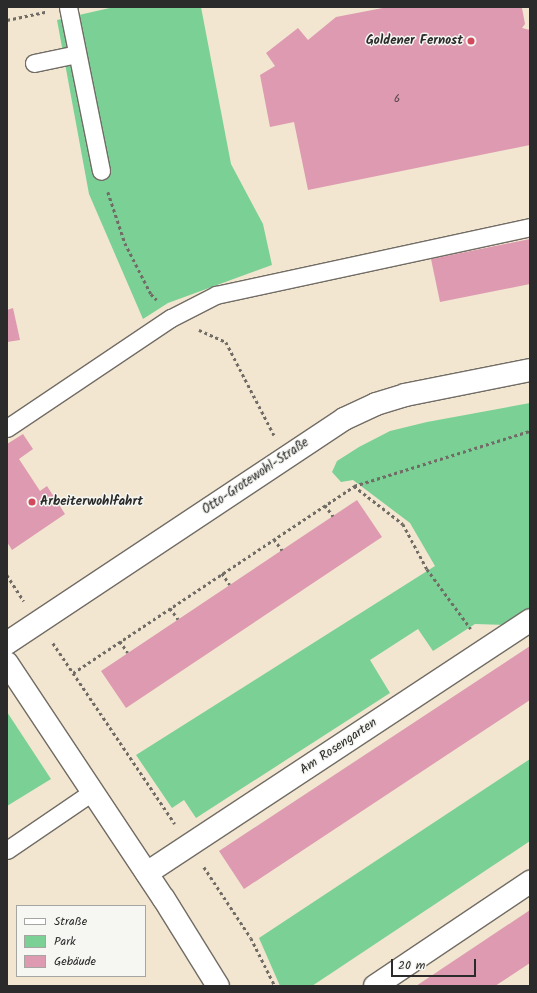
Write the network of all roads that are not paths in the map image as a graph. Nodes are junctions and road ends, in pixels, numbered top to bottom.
1 (68, 7) edge
2 (77, 54) junction
3 (34, 63) dead end
4 (101, 171) dead end
5 (530, 227) edge
6 (530, 370) edge
7 (7, 428) edge
8 (530, 620) edge
9 (7, 643) edge
10 (7, 663) edge
11 (92, 792) junction
12 (7, 850) edge
13 (147, 873) junction
14 (530, 882) edge
15 (218, 986) edge
16 (375, 986) edge

1 - 2 lane
2 - 3 lane
2 - 4 lane
5 - 7 lane
6 - 9 street, Otto-Grotewohl-Straße
8 - 13 street, Am Rosengarten
10 - 11 street
11 - 12 lane
11 - 13 street
13 - 15 street
14 - 16 street

